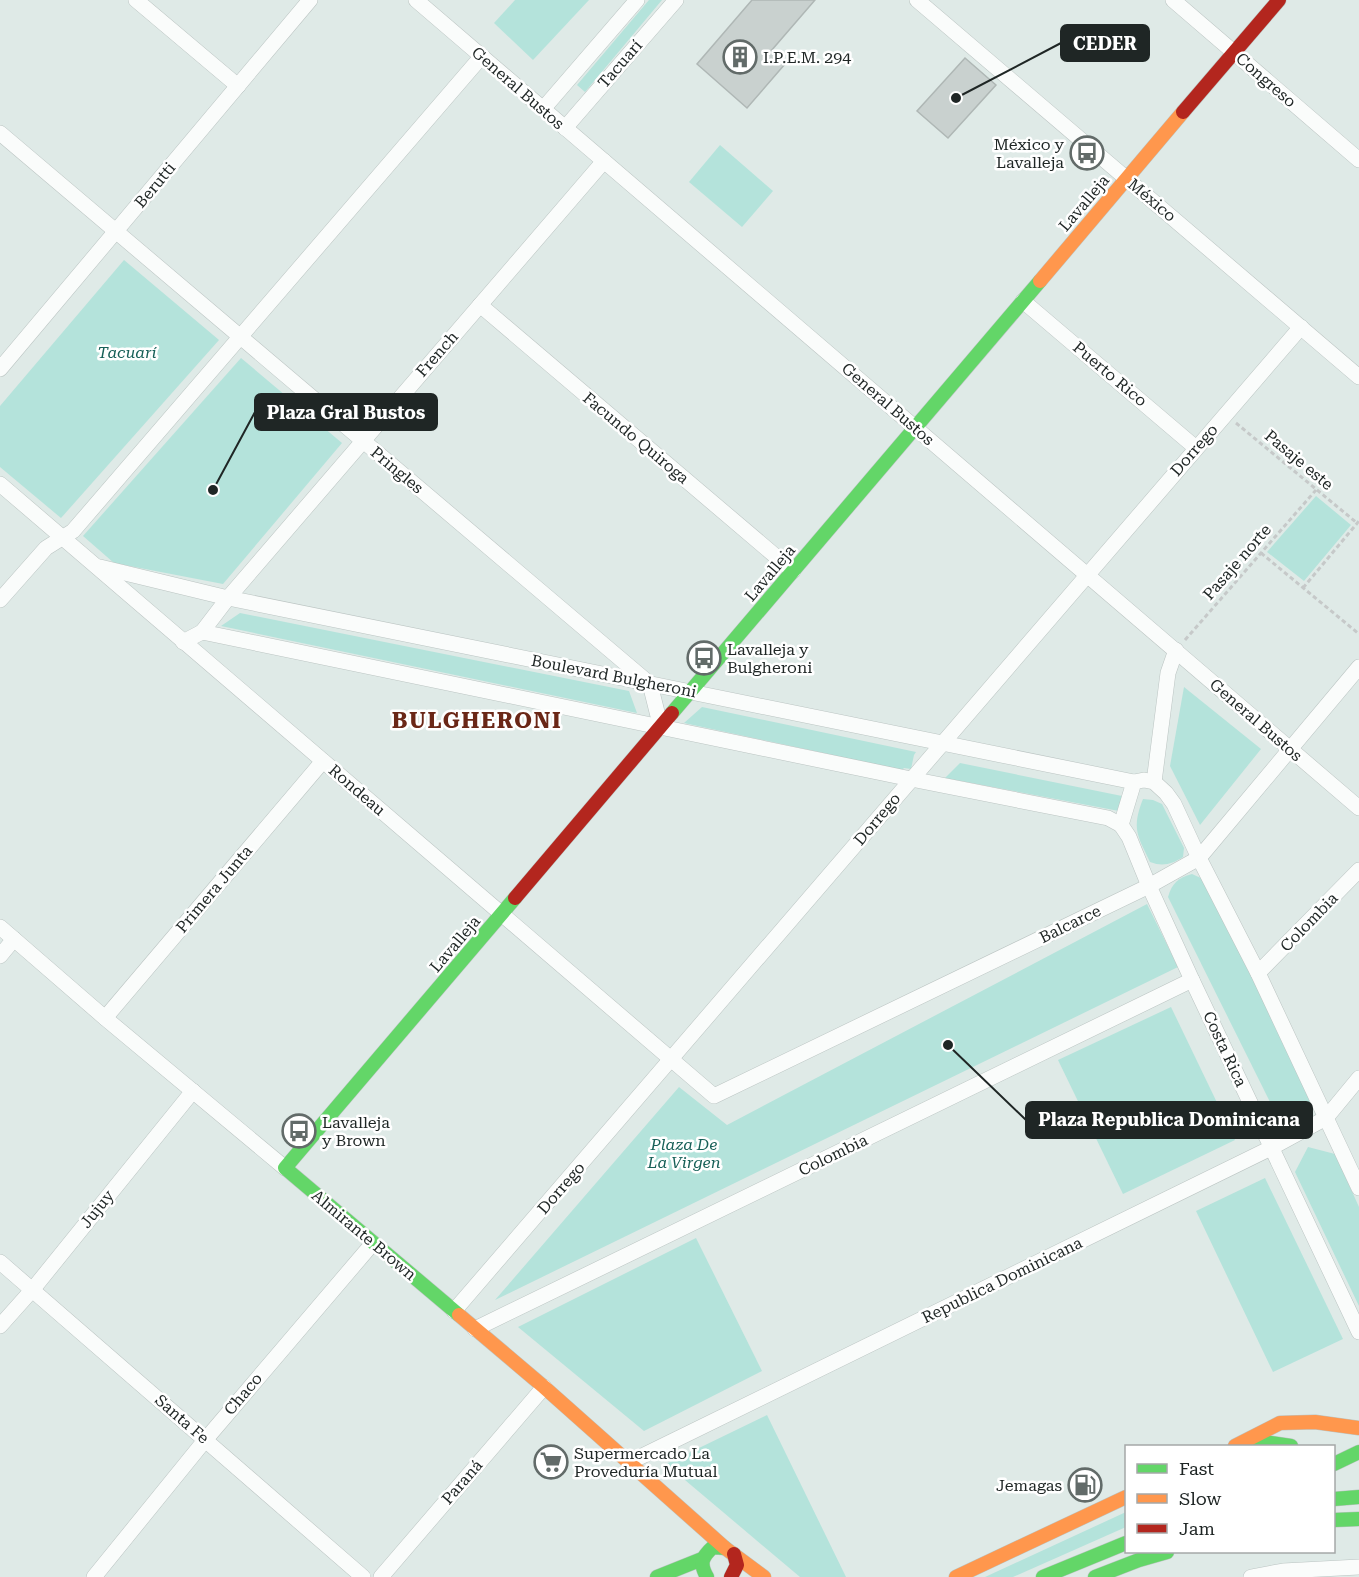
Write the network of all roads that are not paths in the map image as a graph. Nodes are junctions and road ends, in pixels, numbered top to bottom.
1 (136, 0) edge
2 (309, 0) edge
3 (416, 0) edge
4 (637, 0) edge
5 (676, 0) edge
6 (917, 0) edge
7 (1173, 0) edge
8 (1279, 0) edge
9 (1234, 52) junction
10 (482, 56) junction
11 (238, 86) junction
12 (543, 109) junction
13 (565, 128) junction
14 (0, 133) edge
15 (1359, 160) edge
16 (604, 161) junction
17 (1127, 179) junction
18 (117, 232) junction
19 (1023, 301) junction
20 (480, 305) junction
21 (1301, 327) junction
22 (241, 337) junction
23 (0, 369) edge
24 (1359, 377) edge
25 (915, 428) junction
26 (362, 441) junction
27 (1196, 448) junction
28 (0, 484) edge
29 (63, 538) junction
30 (96, 566) junction
31 (793, 571) junction
32 (1087, 574) junction
33 (228, 598) junction
34 (0, 600) edge
35 (202, 632) junction
36 (183, 642) junction
37 (1176, 650) junction
38 (1359, 666) edge
39 (650, 684) junction
40 (690, 692) junction
41 (662, 728) junction
42 (943, 743) junction
43 (1290, 750) junction
44 (323, 761) junction
45 (911, 779) junction
46 (1134, 782) junction
47 (1154, 782) junction
48 (1359, 808) edge
49 (1121, 825) junction
50 (1199, 858) junction
51 (1359, 870) edge
52 (1149, 886) junction
53 (502, 914) junction
54 (0, 927) edge
55 (14, 939) junction
56 (0, 956) edge
57 (1258, 973) junction
58 (1192, 980) junction
59 (105, 1018) junction
60 (673, 1060) junction
61 (1359, 1078) edge
62 (193, 1091) junction
63 (714, 1096) joint
64 (1326, 1118) junction
65 (1271, 1148) junction
66 (285, 1168) junction
67 (1359, 1188) edge
68 (373, 1243) junction
69 (0, 1262) edge
70 (33, 1289) junction
71 (454, 1311) junction
72 (0, 1326) edge
73 (475, 1329) junction
74 (1359, 1332) edge
75 (544, 1387) junction
76 (1359, 1428) edge
77 (206, 1439) junction
78 (1250, 1440) junction
79 (1238, 1445) edge
80 (1284, 1445) edge
81 (1335, 1453) edge
82 (1357, 1455) edge
83 (630, 1462) junction
84 (1335, 1464) edge
85 (1125, 1497) edge
86 (1359, 1497) edge
87 (1335, 1498) edge
88 (692, 1516) junction
89 (1359, 1519) edge
90 (1335, 1520) edge
91 (1125, 1543) edge
92 (730, 1551) junction
93 (1161, 1553) edge
94 (703, 1557) junction
95 (1359, 1567) edge
96 (1258, 1576) edge
97 (94, 1577) edge
98 (363, 1577) edge
99 (381, 1577) edge
100 (657, 1577) edge
101 (707, 1577) edge
102 (731, 1577) edge
103 (764, 1577) edge
104 (956, 1577) edge
105 (1043, 1577) edge
106 (1095, 1577) edge

1 - 11 street
2 - 11 street, Berutti
3 - 10 street, General Bustos
4 - 12 street, Tacuarí
5 - 13 street, Tacuarí
6 - 17 street, México
7 - 9 street, Congreso
8 - 9 main road, Lavalleja
9 - 15 street, Congreso
9 - 17 main road, Lavalleja
10 - 12 street, General Bustos
10 - 22 street
11 - 18 street, Berutti
12 - 13 street, General Bustos
13 - 16 street, General Bustos
14 - 18 street, Pringles
16 - 20 street, French
16 - 25 street, General Bustos
17 - 19 main road, Lavalleja
17 - 21 street, México
18 - 22 street, Pringles
18 - 23 street, Berutti
19 - 25 main road, Lavalleja
19 - 27 street, Puerto Rico
20 - 26 street, French
20 - 31 street, Facundo Quiroga
21 - 24 street, México
21 - 27 street, Dorrego
22 - 26 street, Pringles
22 - 29 street
25 - 31 main road, Lavalleja
25 - 32 street, General Bustos
26 - 33 street, French
26 - 39 street, Pringles
27 - 32 street, Dorrego
28 - 29 street, Rondeau
29 - 30 street, Rondeau
29 - 34 street
30 - 33 street, Boulevard Bulgheroni
30 - 36 street, Rondeau
31 - 40 main road, Lavalleja
32 - 37 street, General Bustos
32 - 42 street, Dorrego
33 - 35 street, French
33 - 39 street, Boulevard Bulgheroni
35 - 36 street
35 - 41 street
36 - 44 street, Rondeau
37 - 43 street, General Bustos
37 - 47 street
38 - 43 street, Balcarce
39 - 40 street, Boulevard Bulgheroni
39 - 41 street
40 - 41 main road, Lavalleja
40 - 42 street, Boulevard Bulgheroni
41 - 45 street
41 - 53 main road, Lavalleja
42 - 45 street, Dorrego
42 - 46 street, Boulevard Bulgheroni
43 - 48 street, General Bustos
43 - 50 street, Balcarce
44 - 53 street, Rondeau
44 - 59 street, Primera Junta
45 - 49 street
45 - 60 street, Dorrego
46 - 47 street
46 - 49 street
47 - 50 street
49 - 52 street, Costa Rica
50 - 52 street, Balcarce
50 - 57 street
51 - 57 street, Colombia
52 - 58 street, Costa Rica
52 - 63 street, Balcarce
53 - 60 street, Rondeau
53 - 66 main road, Lavalleja
54 - 55 street, Almirante Brown
55 - 56 street
55 - 59 street, Almirante Brown
57 - 64 street
58 - 65 street, Costa Rica
58 - 73 street, Colombia
59 - 62 street, Almirante Brown
60 - 63 street, Rondeau
60 - 71 street, Dorrego
61 - 64 street, Republica Dominicana
62 - 66 street, Almirante Brown
62 - 70 street, Jujuy
64 - 65 street, Republica Dominicana
64 - 67 street
65 - 74 street, Costa Rica
65 - 83 street, Republica Dominicana
66 - 68 main road, Almirante Brown
68 - 71 main road, Almirante Brown
68 - 77 street, Chaco
69 - 70 street, Santa Fe
70 - 72 street, Jujuy
70 - 77 street, Santa Fe
71 - 73 main road, Almirante Brown
73 - 75 main road, Almirante Brown
75 - 83 main road, Almirante Brown
75 - 99 street, Paraná
76 - 78 main road
77 - 97 street, Chaco
77 - 98 street, Santa Fe
78 - 79 main road
78 - 80 main road
81 - 82 main road
82 - 84 main road
83 - 88 main road, Almirante Brown
85 - 104 main road
86 - 87 main road
88 - 92 main road, Almirante Brown
88 - 94 main road
89 - 90 main road
91 - 105 main road
92 - 94 main road
92 - 102 main road
92 - 103 main road, Almirante Brown
93 - 106 main road
94 - 100 main road
94 - 101 main road
95 - 96 street

